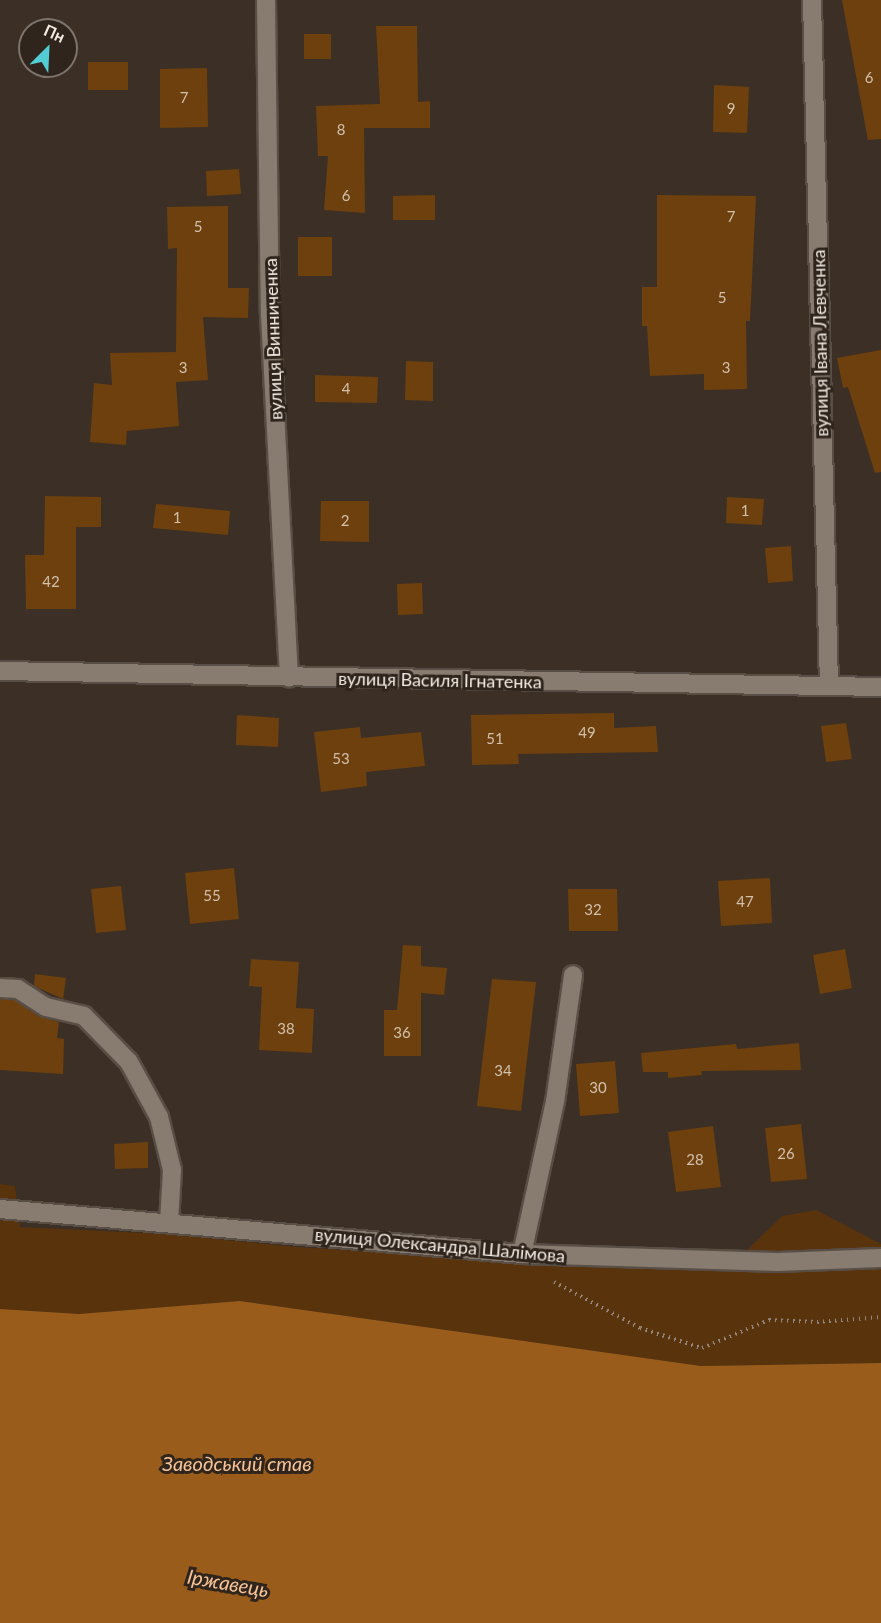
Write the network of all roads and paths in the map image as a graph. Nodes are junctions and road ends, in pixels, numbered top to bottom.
1 (266, 0) edge
2 (812, 0) edge
3 (0, 671) edge
4 (289, 678) junction
5 (828, 685) junction
6 (881, 687) edge
7 (573, 975) dead end
8 (0, 988) edge
9 (0, 1209) edge
10 (169, 1222) junction
11 (522, 1254) junction
12 (881, 1258) edge
13 (881, 1317) edge

1 - 4 street, вулиця Винниченка
2 - 5 street, вулиця Івана Левченка
3 - 4 street, вулиця Василя Ігнатенка
4 - 5 street, вулиця Василя Ігнатенка
5 - 6 street, вулиця Василя Ігнатенка
7 - 11 street
8 - 10 street
9 - 10 street, вулиця Олександра Шалімова
10 - 11 street, вулиця Олександра Шалімова
11 - 12 street, вулиця Олександра Шалімова
11 - 13 path

